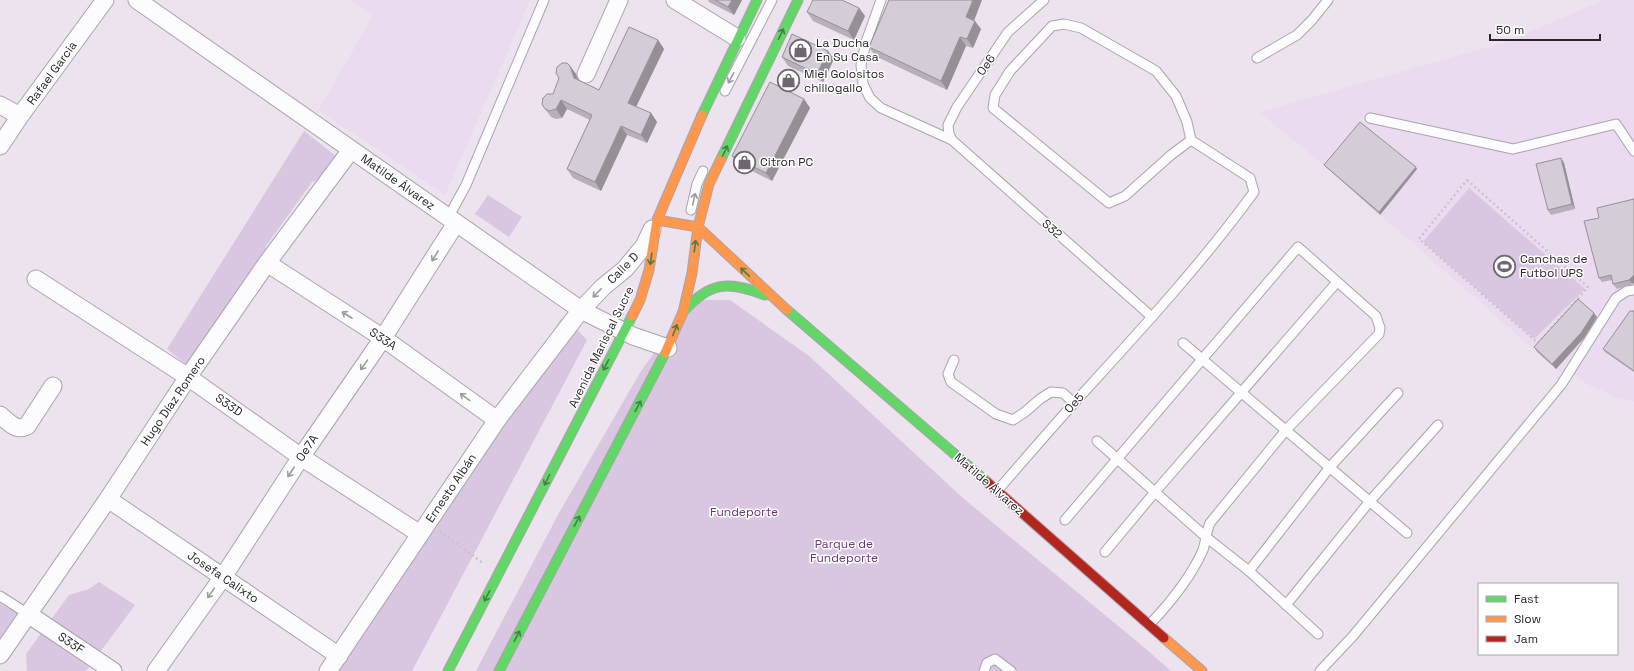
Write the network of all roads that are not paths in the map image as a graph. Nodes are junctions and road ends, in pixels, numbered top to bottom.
1 (105, 0) edge
2 (136, 0) edge
3 (544, 0) edge
4 (619, 0) edge
5 (675, 0) edge
6 (757, 0) edge
7 (772, 0) edge
8 (789, 0) edge
9 (798, 0) edge
10 (881, 0) edge
11 (1044, 0) edge
12 (1328, 0) edge
13 (743, 41) junction
14 (1257, 58) dead end
15 (586, 74) dead end
16 (743, 92) dead end
17 (722, 96) dead end
18 (0, 105) edge
19 (715, 109) dead end
20 (20, 116) junction
21 (1370, 118) dead end
22 (952, 140) junction
23 (1191, 140) junction
24 (0, 146) edge
25 (351, 150) junction
26 (1634, 151) edge
27 (708, 163) dead end
28 (666, 218) junction
29 (452, 220) junction
30 (698, 227) junction
31 (688, 229) junction
32 (266, 263) junction
33 (36, 279) dead end
34 (1337, 282) junction
35 (1634, 290) edge
36 (650, 299) dead end
37 (774, 299) junction
38 (581, 310) junction
39 (683, 312) junction
40 (672, 314) dead end
41 (1152, 317) junction
42 (629, 336) junction
43 (383, 338) junction
44 (1183, 343) dead end
45 (664, 347) junction
46 (954, 360) dead end
47 (1203, 360) junction
48 (188, 377) junction
49 (53, 386) dead end
50 (1242, 392) junction
51 (1398, 393) dead end
52 (1074, 403) junction
53 (0, 415) edge
54 (497, 420) junction
55 (1438, 425) dead end
56 (1286, 430) junction
57 (1097, 442) dead end
58 (301, 457) junction
59 (1117, 459) junction
60 (1330, 467) junction
61 (997, 491) junction
62 (1155, 492) junction
63 (108, 499) junction
64 (1370, 501) junction
65 (1065, 520) dead end
66 (566, 522) dead end
67 (424, 528) junction
68 (1407, 533) dead end
69 (1206, 537) junction
70 (1104, 552) dead end
71 (1249, 571) junction
72 (222, 577) junction
73 (0, 596) edge
74 (1286, 605) junction
75 (28, 614) junction
76 (1150, 624) junction
77 (1318, 634) dead end
78 (0, 655) edge
79 (338, 656) junction
80 (114, 671) edge
81 (156, 671) edge
82 (328, 671) edge
83 (448, 671) edge
84 (499, 671) edge
85 (984, 671) edge
86 (1011, 671) edge
87 (1202, 671) edge
88 (1320, 671) edge

1 - 20 street, Rafael Garcia
2 - 25 street, Matilde Álvarez
3 - 29 lane
4 - 15 street
5 - 13 street
6 - 13 main road, Avenida Mariscal Sucre
7 - 13 lane
8 - 16 lane
30 -> 9 main road
10 - 22 lane, S32
11 - 22 lane, Oe6
12 - 14 lane
13 -> 17 lane
13 - 28 main road, Avenida Mariscal Sucre
18 - 20 street
19 - 28 lane
20 - 24 street, Rafael Garcia
21 - 26 lane
22 - 41 lane, S32
23 - 23 lane
23 - 41 lane, Oe5
25 - 29 street, Matilde Álvarez
25 - 32 street, Hugo Díaz Romero
31 -> 27 lane
28 - 31 main road
28 -> 38 street, Calle D
28 -> 42 main road, Avenida Mariscal Sucre
29 - 38 street, Matilde Álvarez
29 -> 43 street, Oe7A
30 - 31 main road
37 -> 30 main road, Matilde Álvarez
39 -> 30 main road
43 -> 32 street, S33A
32 - 48 street, Hugo Díaz Romero
33 - 48 street, S33D
34 - 47 lane
34 - 50 lane
34 - 56 lane
35 - 88 lane
36 - 42 lane
37 - 39 main road, Matilde Álvarez
37 - 61 main road, Matilde Álvarez
38 - 42 street, Matilde Álvarez
38 - 54 street, Ernesto Albán
45 -> 39 main road
40 - 45 lane
41 - 52 lane, Oe5
42 - 45 street, Matilde Álvarez
42 -> 83 main road, Avenida Mariscal Sucre
54 -> 43 street, S33A
43 -> 58 street, Oe7A
44 - 47 lane
45 - 66 lane
84 -> 45 main road
46 - 52 lane
47 - 50 lane
47 - 59 lane
48 - 58 street, S33D
48 - 63 street, Hugo Díaz Romero
49 - 53 street
50 - 56 lane
50 - 62 lane
51 - 60 lane
52 - 61 lane, Oe5
54 - 67 street, Ernesto Albán
55 - 64 lane
56 - 60 lane
56 - 69 lane
57 - 59 lane
58 - 67 street, S33D
58 -> 72 street, Oe7A
59 - 62 lane
59 - 65 lane
60 - 64 lane
60 - 71 lane
61 - 76 main road, Matilde Álvarez
62 - 69 lane
62 - 70 lane
63 - 72 street, Josefa Calixto
63 - 75 street, Hugo Díaz Romero
64 - 68 lane
64 - 74 lane
67 - 79 street, Ernesto Albán
69 - 71 lane
69 - 76 lane
71 - 74 lane
72 - 79 street, Josefa Calixto
72 -> 81 street, Oe7A
73 - 75 lane
74 - 77 lane
75 - 78 street, Hugo Díaz Romero
75 - 80 street, S33F
76 - 87 main road, Matilde Álvarez
79 - 82 street, Ernesto Albán
85 - 86 lane

